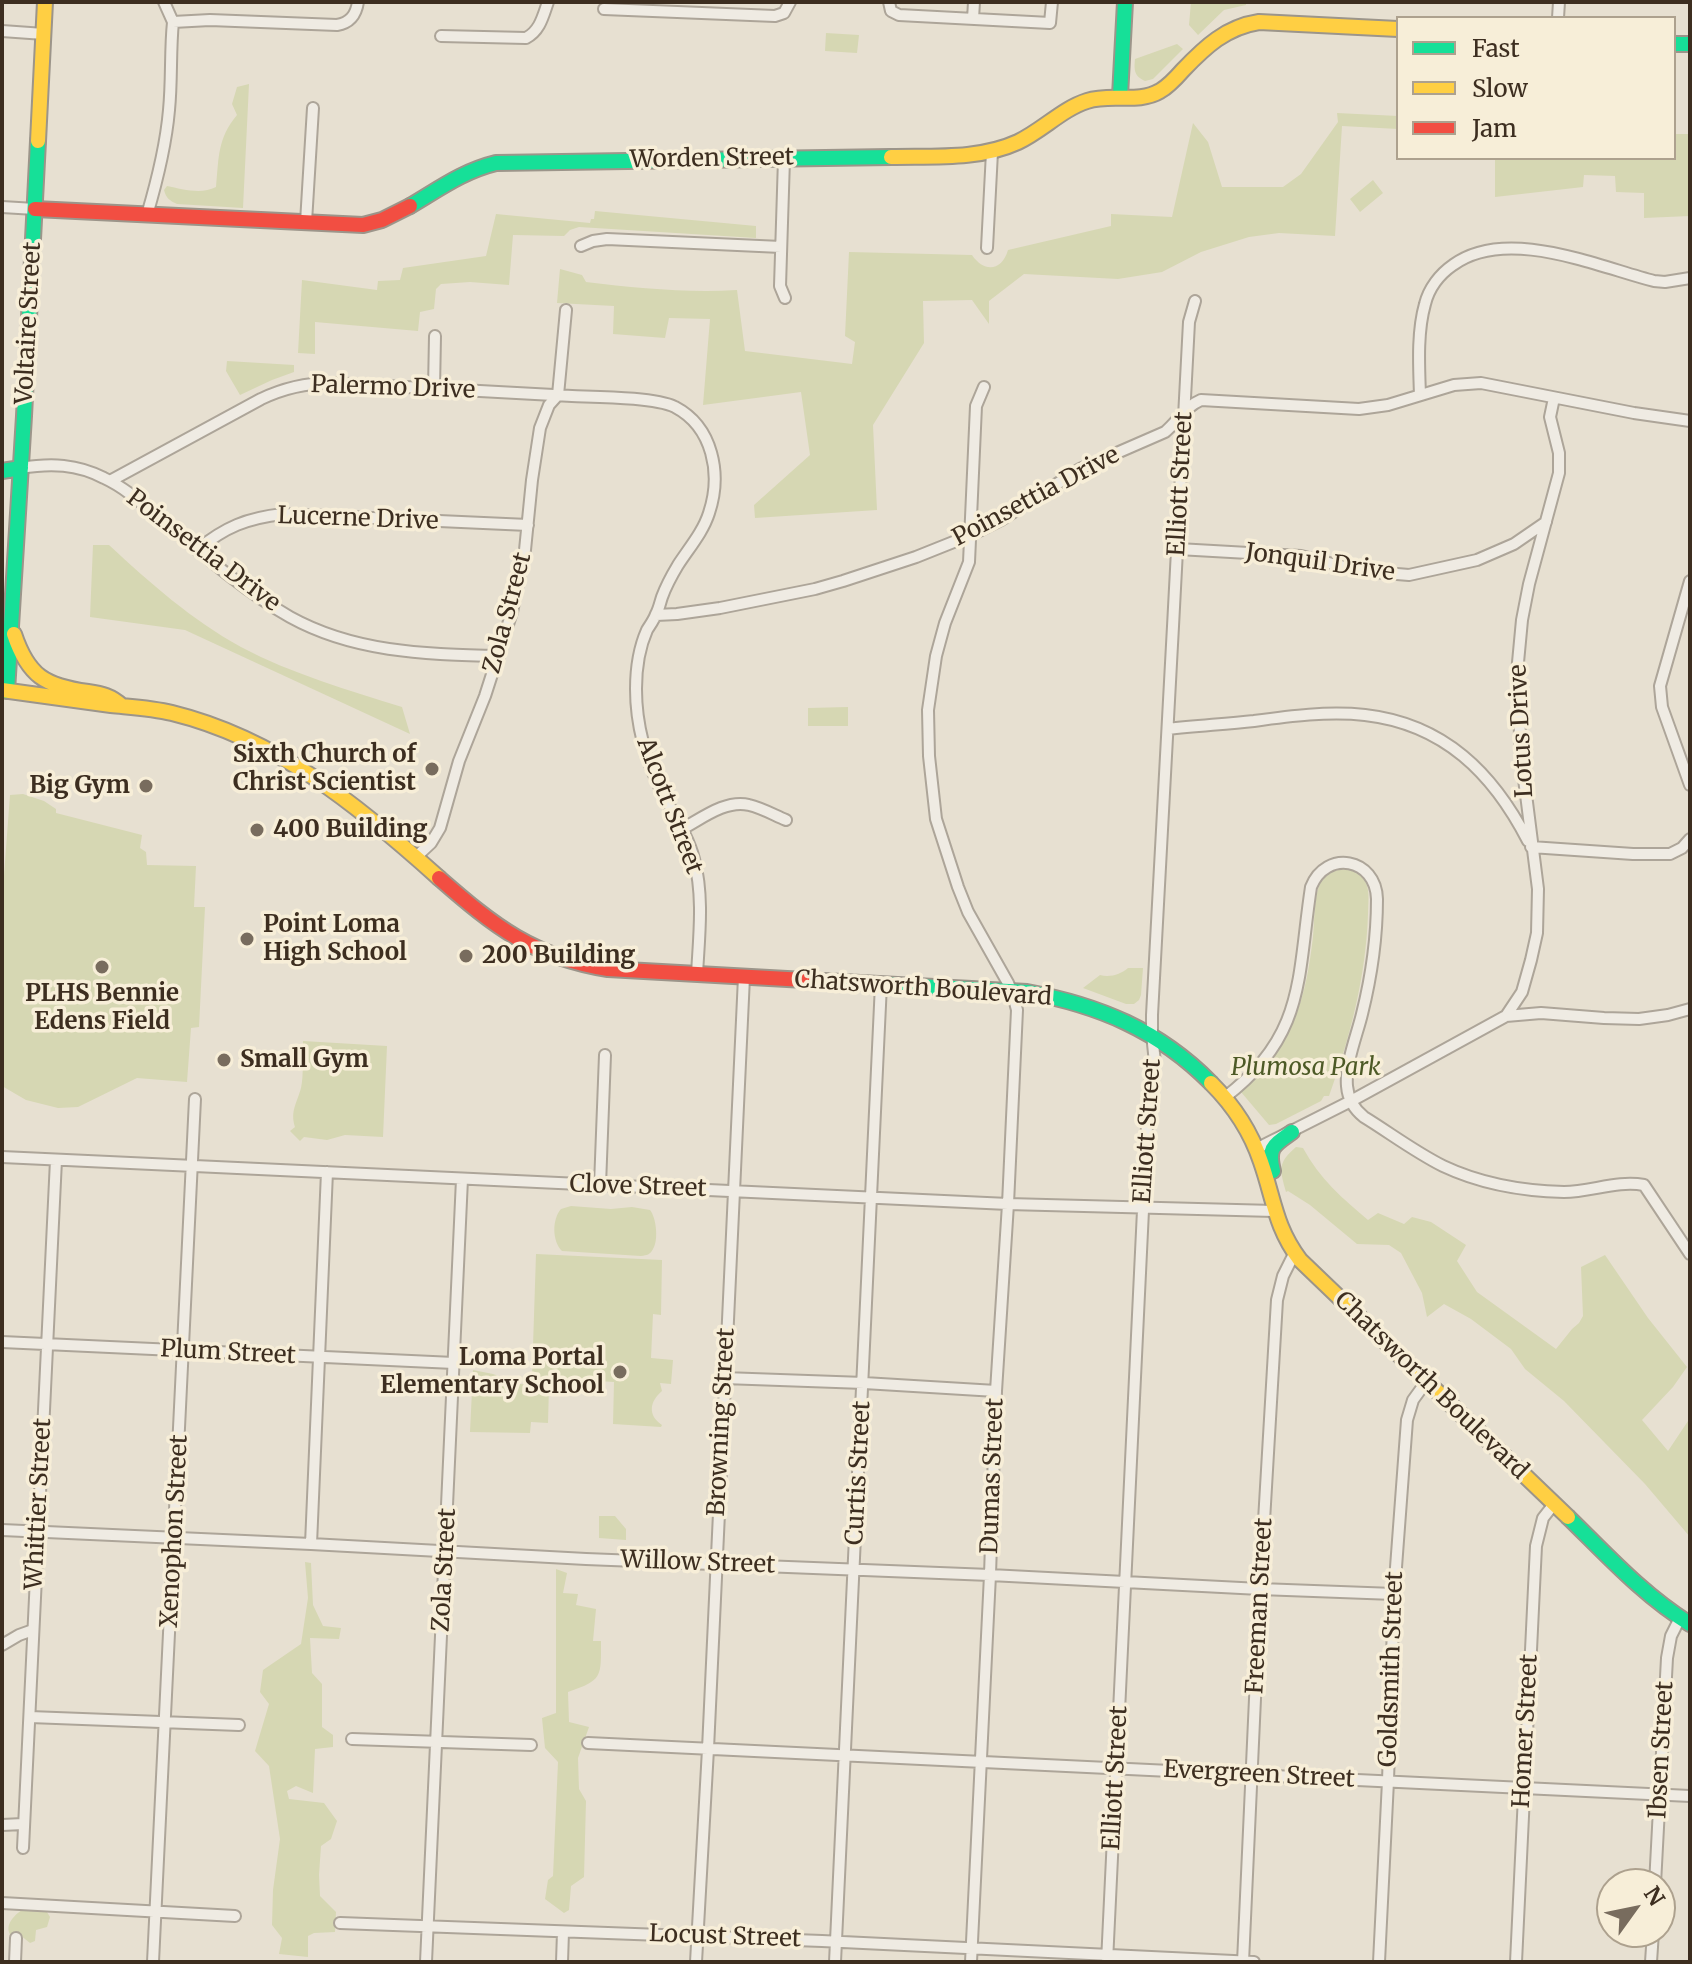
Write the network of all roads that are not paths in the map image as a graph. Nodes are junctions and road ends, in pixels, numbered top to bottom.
1 (45, 2) edge
2 (164, 2) edge
3 (358, 2) edge
4 (548, 2) edge
5 (790, 2) edge
6 (974, 2) edge
7 (1052, 2) edge
8 (1125, 2) edge
9 (638, 6) edge
10 (890, 7) edge
11 (604, 9) dead end
12 (973, 19) junction
13 (173, 22) junction
14 (1396, 29) edge
15 (2, 31) edge
16 (44, 34) junction
17 (441, 36) dead end
18 (1120, 96) junction
19 (313, 108) dead end
20 (992, 152) junction
21 (784, 159) junction
22 (2, 207) edge
23 (35, 209) junction
24 (147, 215) junction
25 (306, 222) junction
26 (581, 246) dead end
27 (781, 247) junction
28 (987, 248) dead end
29 (1690, 278) edge
30 (785, 298) dead end
31 (1195, 301) dead end
32 (566, 310) dead end
33 (435, 336) dead end
34 (984, 387) dead end
35 (434, 389) junction
36 (558, 395) junction
37 (1420, 395) junction
38 (1554, 398) junction
39 (1184, 414) junction
40 (693, 421) joint
41 (1690, 421) edge
42 (21, 468) junction
43 (2, 471) edge
44 (110, 481) junction
45 (1546, 522) junction
46 (528, 525) junction
47 (971, 535) junction
48 (1178, 549) junction
49 (197, 550) junction
50 (1690, 581) edge
51 (656, 615) junction
52 (11, 623) junction
53 (499, 656) junction
54 (4, 690) edge
55 (122, 706) junction
56 (1168, 729) junction
57 (1690, 785) edge
58 (786, 820) dead end
59 (682, 829) junction
60 (1690, 839) edge
61 (1531, 847) junction
62 (416, 857) junction
63 (697, 974) junction
64 (744, 977) junction
65 (881, 984) junction
66 (1011, 991) junction
67 (1690, 1009) edge
68 (1506, 1016) junction
69 (1152, 1034) junction
70 (605, 1055) dead end
71 (1224, 1098) junction
72 (195, 1099) dead end
73 (1351, 1101) junction
74 (1292, 1132) junction
75 (1256, 1149) junction
76 (2, 1157) edge
77 (56, 1160) junction
78 (191, 1165) junction
79 (327, 1172) junction
80 (462, 1179) junction
81 (600, 1185) junction
82 (735, 1191) junction
83 (1270, 1195) junction
84 (871, 1197) junction
85 (1008, 1204) junction
86 (1143, 1208) junction
87 (1274, 1211) junction
88 (1294, 1254) junction
89 (1690, 1254) edge
90 (2, 1342) edge
91 (47, 1345) junction
92 (183, 1350) junction
93 (319, 1357) junction
94 (454, 1363) junction
95 (724, 1378) junction
96 (1426, 1382) junction
97 (864, 1383) junction
98 (996, 1391) junction
99 (1554, 1504) junction
100 (2, 1530) edge
101 (38, 1532) junction
102 (175, 1538) junction
103 (311, 1544) junction
104 (446, 1550) junction
105 (715, 1564) junction
106 (853, 1570) junction
107 (990, 1575) junction
108 (1126, 1582) junction
109 (1260, 1589) junction
110 (1394, 1594) junction
111 (1685, 1621) edge
112 (33, 1630) junction
113 (2, 1645) edge
114 (30, 1717) junction
115 (166, 1722) junction
116 (239, 1725) dead end
117 (352, 1739) dead end
118 (437, 1742) junction
119 (588, 1743) dead end
120 (531, 1745) dead end
121 (708, 1749) junction
122 (846, 1756) junction
123 (980, 1762) junction
124 (1117, 1768) junction
125 (1252, 1775) junction
126 (1388, 1781) junction
127 (1523, 1788) junction
128 (1659, 1795) junction
129 (1690, 1796) edge
130 (23, 1824) junction
131 (2, 1825) edge
132 (23, 1848) dead end
133 (1656, 1868) edge
134 (2, 1903) edge
135 (156, 1912) junction
136 (235, 1916) dead end
137 (340, 1923) dead end
138 (427, 1927) junction
139 (563, 1932) junction
140 (697, 1937) junction
141 (16, 1938) dead end
142 (837, 1942) junction
143 (971, 1948) junction
144 (1107, 1958) edge
145 (15, 1962) edge
146 (153, 1962) edge
147 (426, 1962) edge
148 (562, 1962) edge
149 (696, 1962) edge
150 (835, 1962) edge
151 (971, 1962) edge
152 (1243, 1962) edge
153 (1254, 1962) edge
154 (1379, 1962) edge
155 (1516, 1962) edge

1 - 16 main road, Voltaire Street
2 - 13 street
3 - 13 street
4 - 17 street
5 - 9 street
6 - 12 street
7 - 12 street
8 - 18 main road
9 - 11 street
10 - 12 street
13 - 24 street
14 - 18 main road, Worden Street
15 - 16 street
16 - 23 main road, Voltaire Street
18 - 20 main road, Worden Street
19 - 25 street
20 - 21 main road, Worden Street
20 - 28 street
21 - 25 main road, Worden Street
21 - 27 street
22 - 23 street, Worden Street
23 - 24 main road, Worden Street
23 - 42 main road, Voltaire Street
24 - 25 main road, Worden Street
26 - 27 street
27 - 30 street
29 - 37 street
31 - 39 street, Elliott Street
32 - 36 street, Zola Street
33 - 35 street
34 - 47 street
35 - 36 street, Palermo Drive
35 - 44 street, Palermo Drive
36 - 40 street, Palermo Drive
36 - 46 street, Zola Street
37 - 38 street, Poinsettia Drive
37 - 39 street, Poinsettia Drive
38 - 41 street, Poinsettia Drive
38 - 45 street, Lotus Drive
39 - 47 street, Poinsettia Drive
39 - 48 street, Elliott Street
40 - 51 street, Alcott Street
42 - 43 main road, Poinsettia Drive
42 - 44 street, Poinsettia Drive
42 - 52 main road, Voltaire Street
44 - 49 street, Poinsettia Drive
45 - 48 street, Jonquil Drive
45 - 61 street, Lotus Drive
46 - 49 street, Lucerne Drive
46 - 53 street, Zola Street
47 - 51 street, Poinsettia Drive
47 - 66 street
48 - 56 street, Elliott Street
49 - 53 street, Poinsettia Drive
50 - 57 street
51 - 59 street, Alcott Street
52 - 54 main road, Voltaire Street
52 - 55 main road
53 - 62 street, Zola Street
54 - 55 main road, Chatsworth Boulevard
55 - 62 main road, Chatsworth Boulevard
56 - 61 street
56 - 69 street, Elliott Street
58 - 59 street
59 - 63 street, Alcott Street
60 - 61 street
61 - 68 street, Lotus Drive
62 - 63 main road, Chatsworth Boulevard
63 - 64 main road, Chatsworth Boulevard
64 - 65 main road, Chatsworth Boulevard
64 - 82 street, Browning Street
65 - 66 main road, Chatsworth Boulevard
65 - 84 street, Curtis Street
66 - 69 main road, Chatsworth Boulevard
66 - 85 street, Dumas Street
67 - 68 street
68 - 73 street
69 - 71 main road, Chatsworth Boulevard
69 - 86 street, Elliott Street
70 - 81 street
71 - 73 street
71 - 75 main road, Chatsworth Boulevard
72 - 78 street, Xenophon Street
73 - 74 street
73 - 89 street
74 - 75 street
74 - 83 main road
75 - 83 main road, Chatsworth Boulevard
76 - 77 street, Clove Street
77 - 78 street, Clove Street
77 - 91 street, Whittier Street
78 - 79 street, Clove Street
78 - 92 street, Xenophon Street
79 - 80 street, Clove Street
79 - 93 street
80 - 81 street, Clove Street
80 - 94 street, Zola Street
81 - 82 street, Clove Street
82 - 84 street, Clove Street
82 - 95 street, Browning Street
83 - 87 main road, Chatsworth Boulevard
84 - 85 street, Clove Street
84 - 97 street, Curtis Street
85 - 86 street, Clove Street
85 - 98 street, Dumas Street
86 - 87 street, Clove Street
86 - 108 street, Elliott Street
87 - 88 main road, Chatsworth Boulevard
88 - 96 main road, Chatsworth Boulevard
88 - 109 street, Freeman Street
90 - 91 street, Plum Street
91 - 92 street, Plum Street
91 - 101 street, Whittier Street
92 - 93 street, Plum Street
92 - 102 street, Xenophon Street
93 - 94 street, Plum Street
93 - 103 street
94 - 104 street, Zola Street
95 - 97 street
95 - 105 street, Browning Street
96 - 99 main road, Chatsworth Boulevard
96 - 110 street, Goldsmith Street
97 - 98 street
97 - 106 street, Curtis Street
98 - 107 street, Dumas Street
99 - 111 main road, Chatsworth Boulevard
99 - 127 street, Homer Street
100 - 101 street, Willow Street
101 - 102 street, Willow Street
101 - 112 street, Whittier Street
102 - 103 street, Willow Street
102 - 115 street, Xenophon Street
103 - 104 street, Willow Street
104 - 105 street, Willow Street
104 - 118 street, Zola Street
105 - 106 street, Willow Street
105 - 121 street, Browning Street
106 - 107 street, Willow Street
106 - 122 street, Curtis Street
107 - 108 street, Willow Street
107 - 123 street, Dumas Street
108 - 109 street, Willow Street
108 - 124 street, Elliott Street
109 - 110 street, Willow Street
109 - 125 street, Freeman Street
110 - 126 street, Goldsmith Street
111 - 128 street, Ibsen Street
112 - 113 street
112 - 114 street, Whittier Street
114 - 115 street
114 - 130 street, Whittier Street
115 - 116 street
115 - 135 street, Xenophon Street
117 - 118 street
118 - 120 street
118 - 138 street, Zola Street
119 - 121 street, Evergreen Street
121 - 122 street, Evergreen Street
121 - 140 street, Browning Street
122 - 123 street, Evergreen Street
122 - 142 street, Curtis Street
123 - 124 street, Evergreen Street
123 - 143 street, Dumas Street
124 - 125 street, Evergreen Street
124 - 144 street, Elliott Street
125 - 126 street, Evergreen Street
125 - 152 street, Freeman Street
126 - 127 street, Evergreen Street
126 - 154 street, Goldsmith Street
127 - 128 street, Evergreen Street
127 - 155 street, Homer Street
128 - 129 street, Evergreen Street
128 - 133 street, Ibsen Street
130 - 131 street
130 - 132 street, Whittier Street
134 - 135 street
135 - 136 street
135 - 146 street, Xenophon Street
137 - 138 street, Locust Street
138 - 139 street, Locust Street
138 - 147 street, Zola Street
139 - 140 street, Locust Street
139 - 148 street
140 - 142 street, Locust Street
140 - 149 street, Browning Street
141 - 145 street
142 - 143 street, Locust Street
142 - 150 street, Curtis Street
143 - 144 street, Locust Street
143 - 151 street, Dumas Street
144 - 152 street, Locust Street
152 - 153 street, Locust Street

